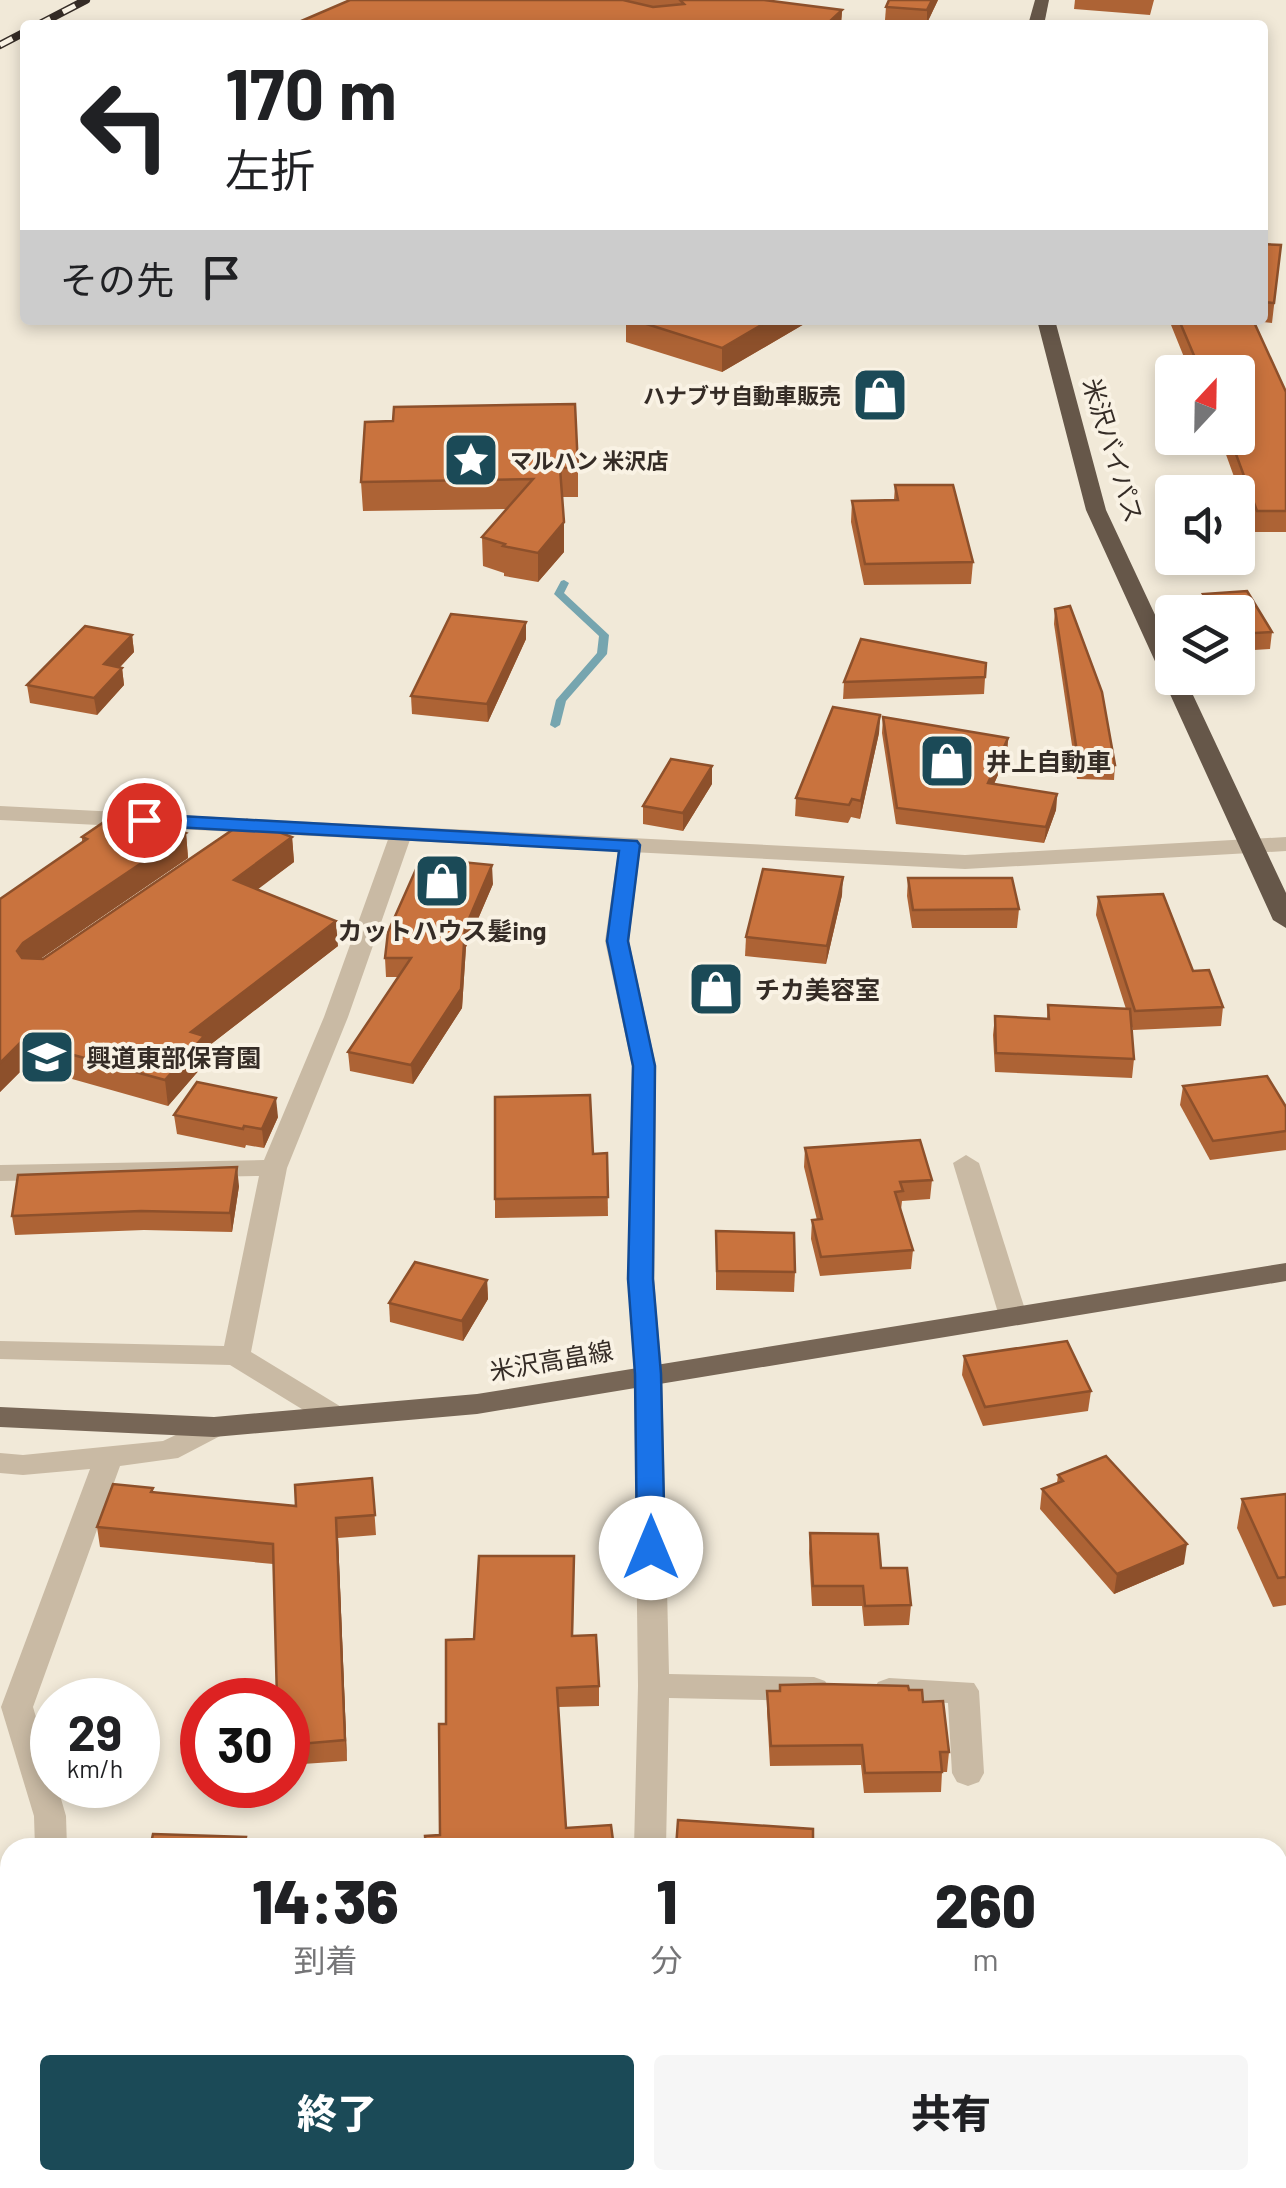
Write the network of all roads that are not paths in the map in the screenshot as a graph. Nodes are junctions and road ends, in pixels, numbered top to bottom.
1 (1047, 325) edge
2 (0, 813) edge
3 (252, 826) junction
4 (401, 834) junction
5 (1286, 844) edge
6 (630, 845) junction
7 (1249, 846) junction
8 (221, 847) edge
9 (1286, 920) edge
10 (966, 1163) dead end
11 (274, 1168) junction
12 (0, 1173) edge
13 (1286, 1272) edge
14 (1013, 1316) junction
15 (0, 1350) edge
16 (236, 1356) junction
17 (648, 1374) junction
18 (333, 1415) junction
19 (0, 1417) edge
20 (214, 1427) junction
21 (109, 1456) junction
22 (0, 1463) edge
23 (654, 1686) junction
24 (968, 1773) dead end
25 (51, 1838) edge
26 (650, 1838) edge

1 - 7 highway, 米沢バイパス
2 - 3 street
3 - 4 street
3 - 8 street
4 - 6 street
4 - 11 street
5 - 7 street
6 - 7 street
6 - 17 street
7 - 9 highway, 米沢バイパス
10 - 14 street
11 - 12 street
11 - 16 street
13 - 14 main road, 米沢高畠線
14 - 17 main road, 米沢高畠線
15 - 16 street
16 - 18 street
17 - 18 main road, 米沢高畠線
17 - 23 street
18 - 20 main road, 米沢高畠線
19 - 20 main road, 米沢高畠線
20 - 21 street
21 - 22 street
21 - 25 street
23 - 24 street
23 - 26 street

